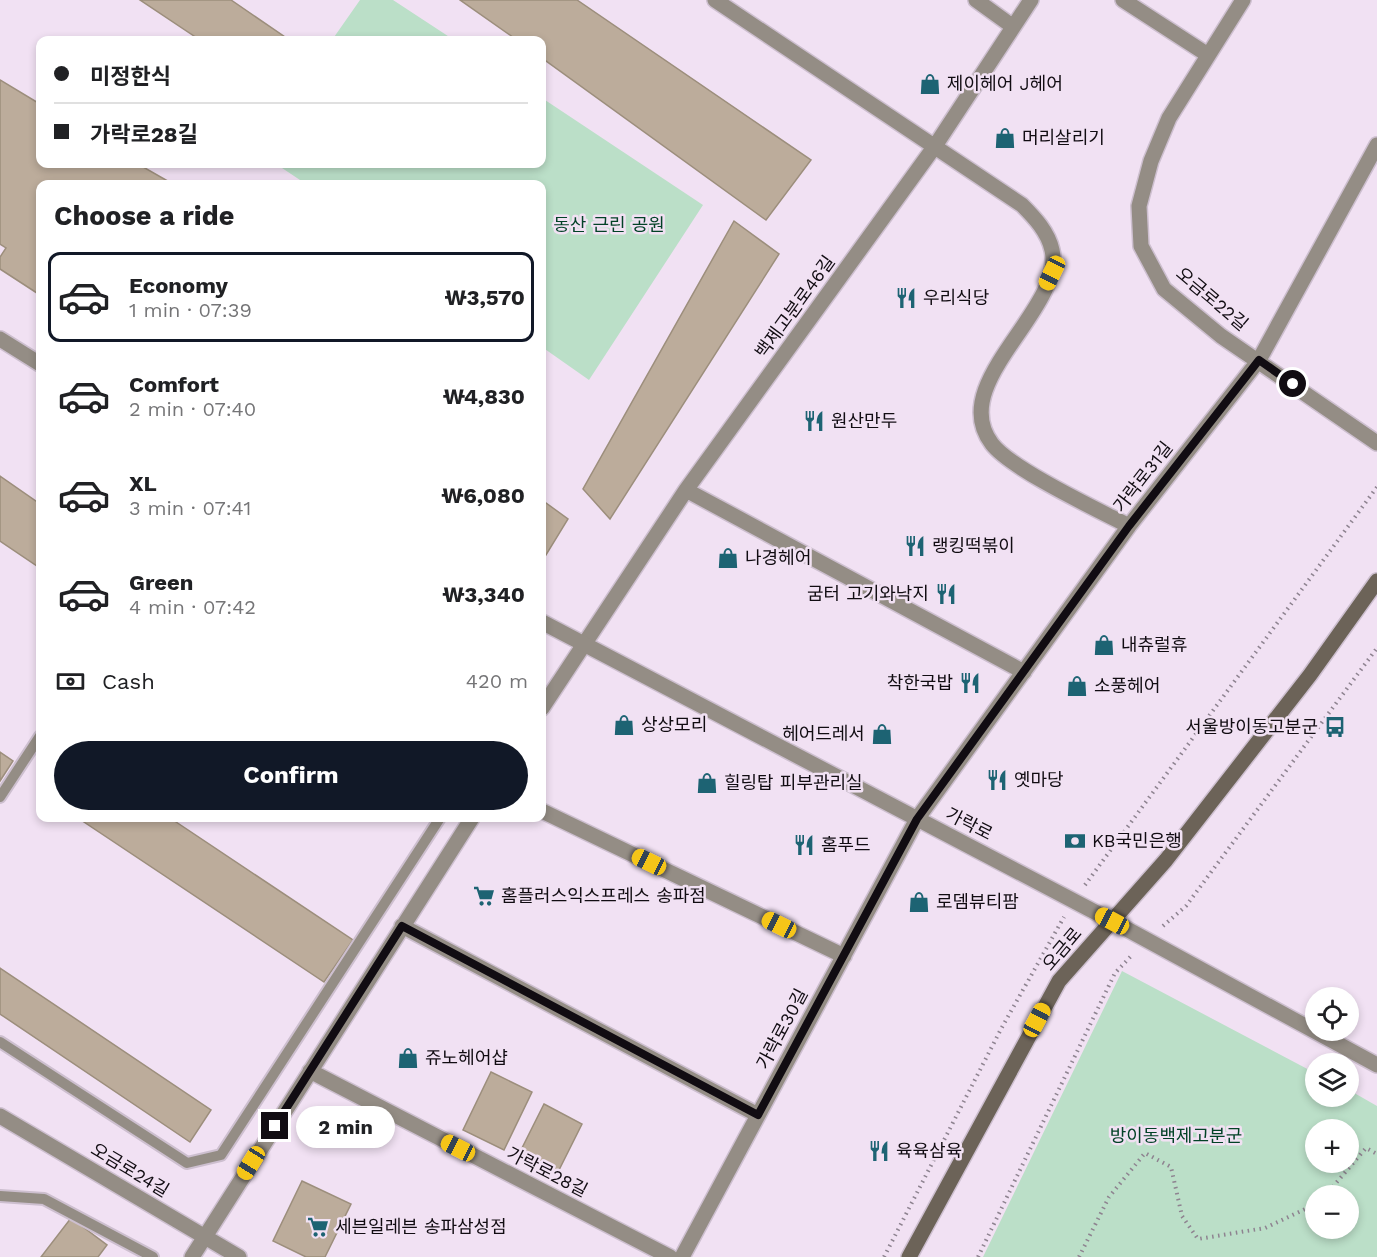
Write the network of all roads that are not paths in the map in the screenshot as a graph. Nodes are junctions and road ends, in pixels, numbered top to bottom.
1 (715, 0) edge
2 (976, 0) edge
3 (1032, 0) edge
4 (1123, 0) edge
5 (1243, 0) edge
6 (1012, 26) junction
7 (1208, 55) junction
8 (1377, 145) edge
9 (935, 146) junction
10 (0, 339) edge
11 (1259, 360) junction
12 (36, 362) edge
13 (1377, 443) edge
14 (686, 490) junction
15 (1129, 526) junction
16 (1377, 581) edge
17 (546, 624) edge
18 (582, 643) junction
19 (1024, 672) junction
20 (546, 702) edge
21 (36, 742) edge
22 (0, 797) edge
23 (546, 813) edge
24 (917, 819) junction
25 (437, 822) edge
26 (469, 822) edge
27 (1112, 921) junction
28 (402, 926) junction
29 (844, 956) junction
30 (0, 1042) edge
31 (1377, 1065) edge
32 (310, 1071) junction
33 (758, 1115) junction
34 (0, 1116) edge
35 (0, 1196) edge
36 (205, 1237) junction
37 (153, 1257) edge
38 (192, 1257) edge
39 (240, 1257) edge
40 (670, 1257) edge
41 (682, 1257) edge
42 (909, 1257) edge

1 - 9 street
2 - 6 street
3 - 6 street, 백제고분로46길
4 - 7 street
5 - 7 street, 오금로22길
6 - 9 street, 백제고분로46길
7 - 11 street, 오금로22길
8 - 11 street, 가락로31길
9 - 14 street, 백제고분로46길
9 - 15 street
10 - 12 street
11 - 13 street, 오금로22길
11 - 15 street, 가락로31길
14 - 18 street, 백제고분로46길
14 - 19 street
15 - 19 street, 가락로31길
16 - 27 main road, 오금로
17 - 18 street, 가락로
18 - 20 street
18 - 24 street, 가락로
19 - 24 street, 가락로31길
21 - 22 lane
23 - 29 street
24 - 27 street, 가락로
24 - 29 street, 가락로30길
25 - 30 lane
26 - 28 street
27 - 31 street, 가락로
27 - 42 main road, 오금로
28 - 32 street
28 - 33 street
29 - 33 street, 가락로30길
32 - 36 street
32 - 40 street, 가락로28길
33 - 41 street, 가락로30길
34 - 36 street, 오금로24길
35 - 37 lane
36 - 38 street
36 - 39 street, 오금로24길

